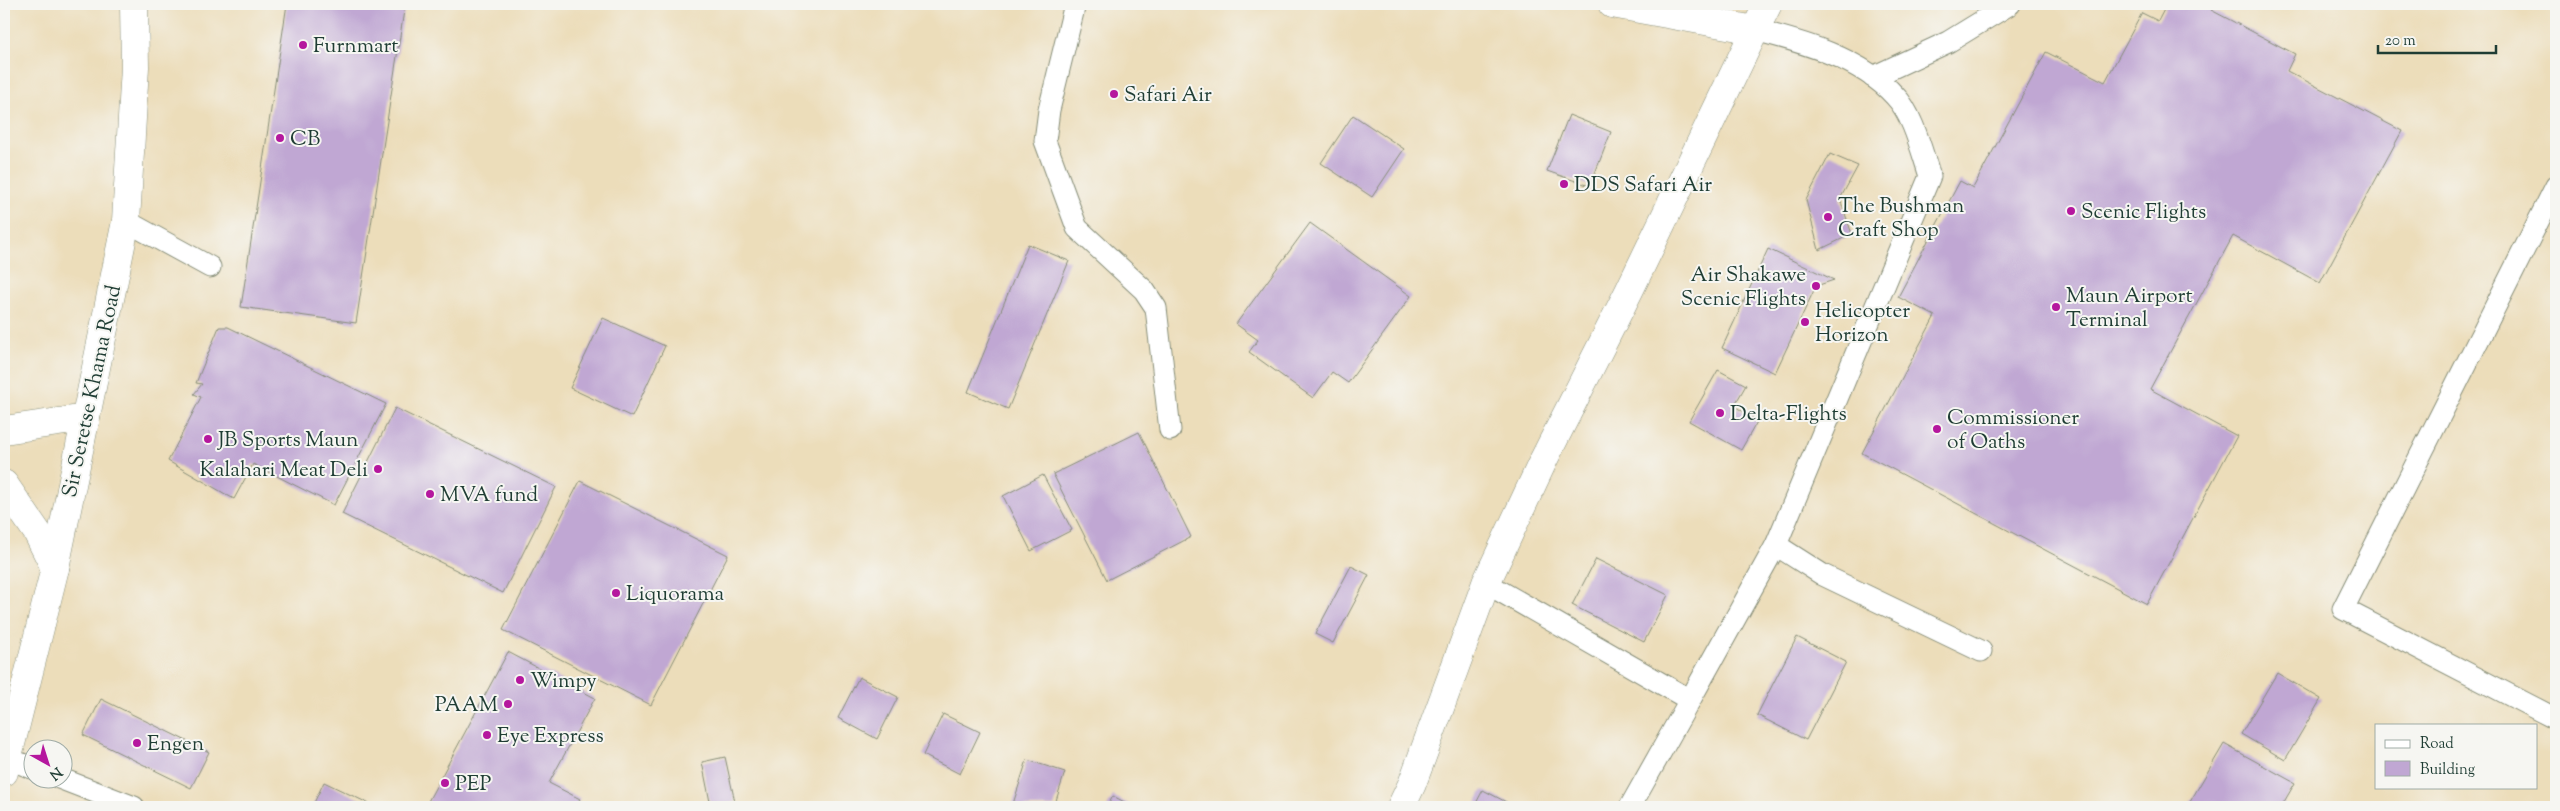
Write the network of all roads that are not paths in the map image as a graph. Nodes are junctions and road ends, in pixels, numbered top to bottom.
1 (134, 4) edge
2 (1075, 4) edge
3 (1612, 4) edge
4 (1768, 4) edge
5 (2010, 4) edge
6 (1755, 30) junction
7 (1873, 77) junction
8 (2556, 186) edge
9 (126, 221) junction
10 (210, 268) dead end
11 (86, 418) junction
12 (4, 430) edge
13 (1170, 430) dead end
14 (4, 484) edge
15 (1776, 545) junction
16 (55, 568) junction
17 (1486, 583) junction
18 (1981, 651) dead end
19 (1690, 700) junction
20 (2556, 719) edge
21 (5, 765) edge
22 (22, 767) edge
23 (72, 783) edge
24 (134, 807) edge
25 (1401, 807) edge
26 (1630, 807) edge

1 - 9 street, Sir Seretse Khama Road
2 - 13 lane
3 - 6 street
4 - 6 street
5 - 7 lane
6 - 7 lane
6 - 17 street
7 - 15 lane
8 - 20 lane
9 - 10 lane
9 - 11 street, Sir Seretse Khama Road
11 - 12 street
11 - 16 street, Sir Seretse Khama Road
14 - 16 street
15 - 18 lane
15 - 19 lane
16 - 21 street, Sir Seretse Khama Road
17 - 19 lane
17 - 25 street
19 - 26 lane
21 - 22 lane
23 - 24 lane

